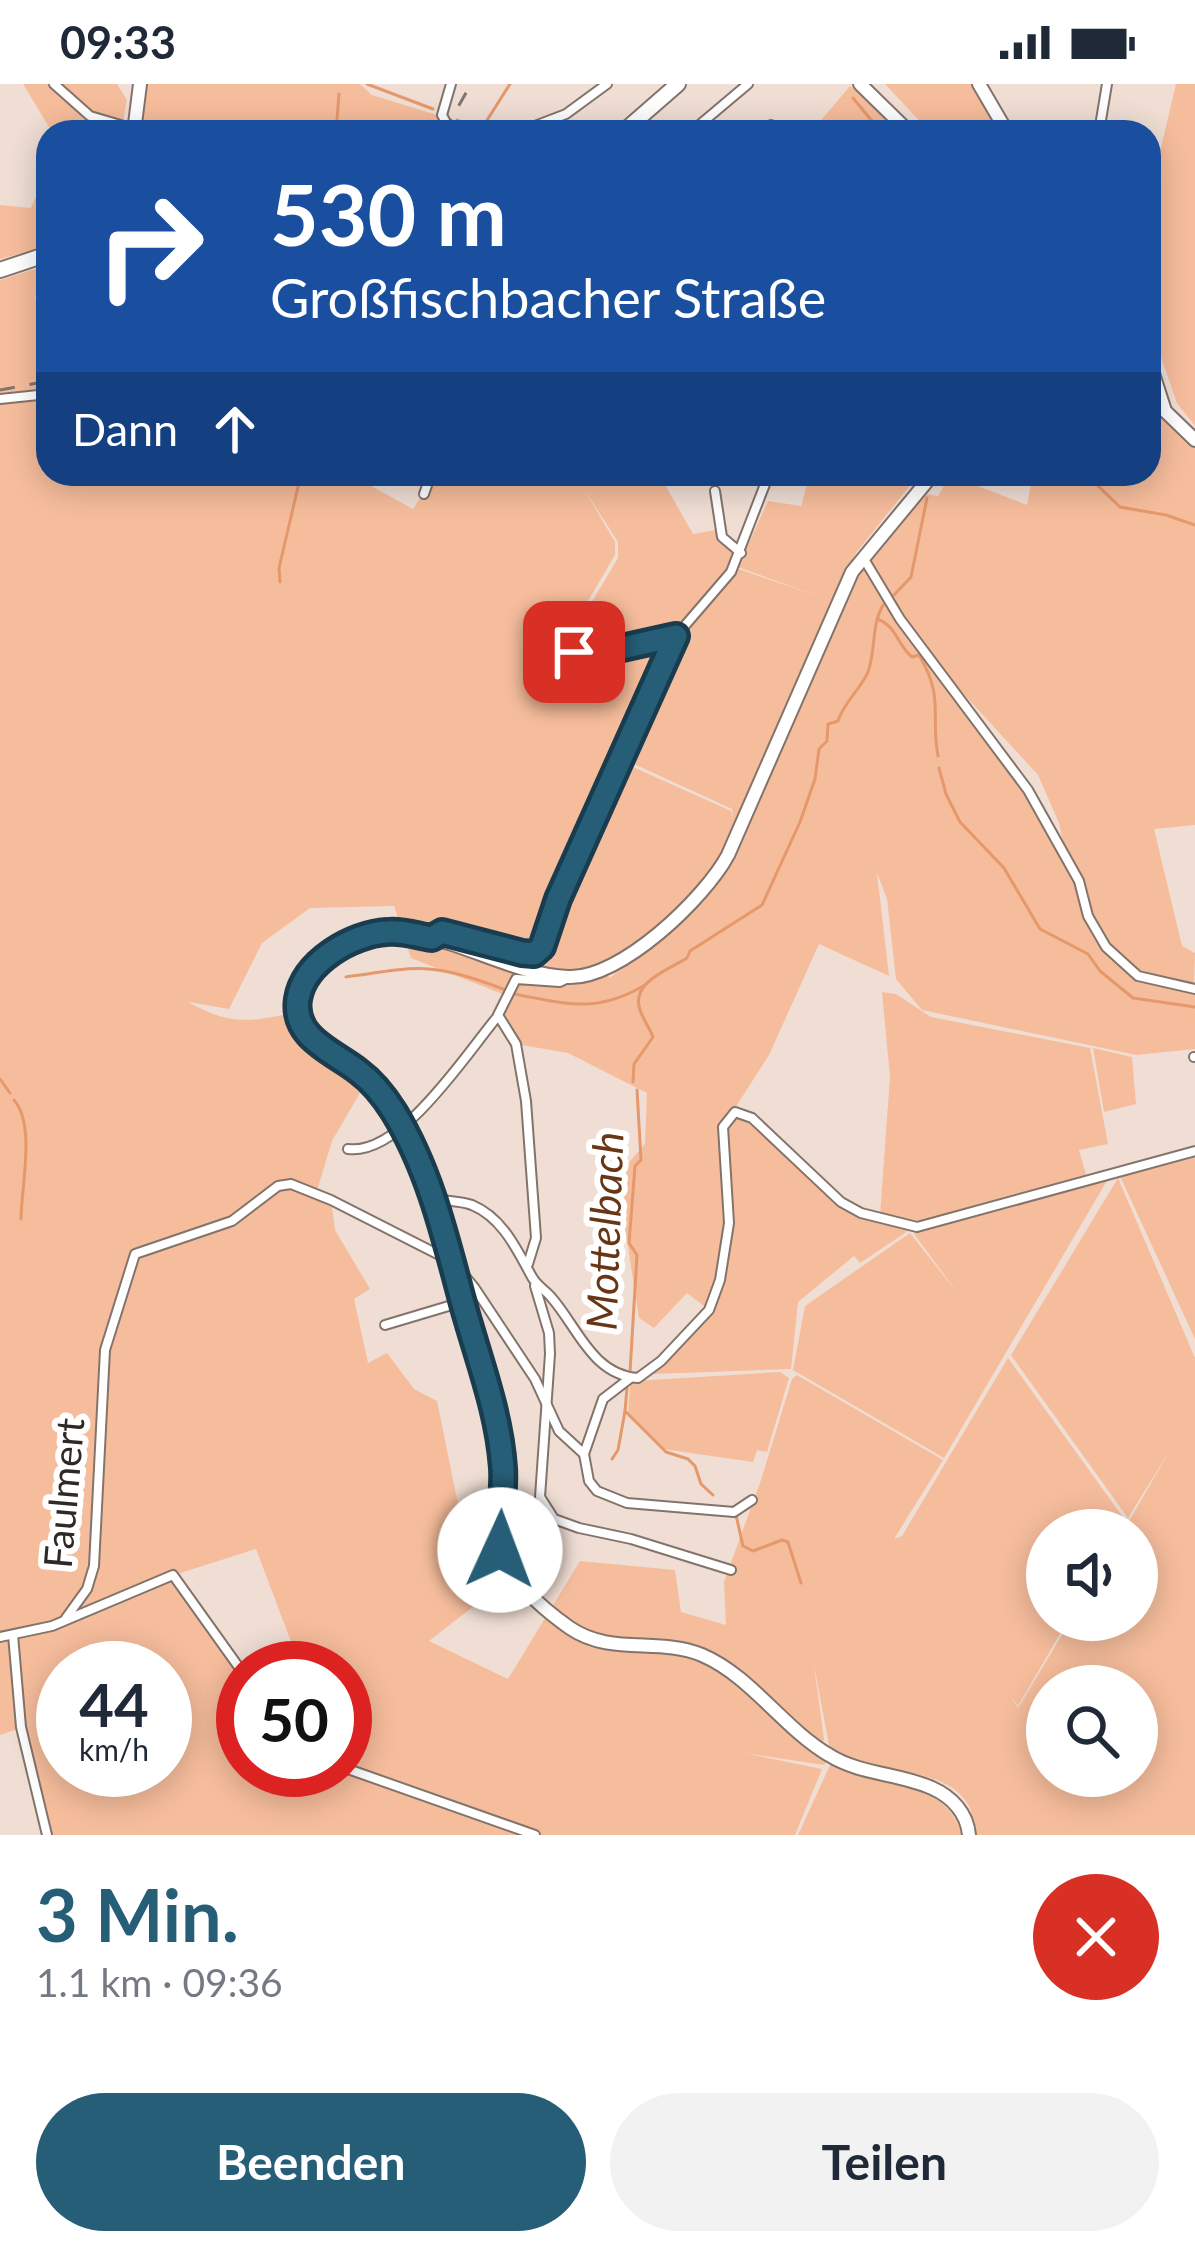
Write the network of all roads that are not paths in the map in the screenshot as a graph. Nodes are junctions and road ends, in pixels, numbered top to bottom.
1 (54, 84) edge
2 (140, 84) edge
3 (451, 84) edge
4 (607, 84) edge
5 (678, 84) edge
6 (748, 84) edge
7 (861, 84) edge
8 (979, 84) edge
9 (1107, 84) edge
10 (102, 120) edge
11 (135, 120) edge
12 (444, 120) edge
13 (550, 120) edge
14 (637, 120) edge
15 (705, 120) edge
16 (896, 120) edge
17 (1000, 120) edge
18 (1101, 120) edge
19 (36, 259) edge
20 (0, 270) edge
21 (36, 395) edge
22 (1161, 398) edge
23 (0, 399) edge
24 (1195, 440) edge
25 (427, 486) edge
26 (765, 486) edge
27 (923, 486) edge
28 (715, 491) dead end
29 (424, 494) dead end
30 (741, 553) junction
31 (862, 556) junction
32 (676, 636) junction
33 (562, 650) dead end
34 (432, 938) junction
35 (569, 977) junction
36 (1195, 989) edge
37 (498, 1016) junction
38 (402, 1130) junction
39 (348, 1149) dead end
40 (1195, 1151) edge
41 (434, 1199) junction
42 (453, 1262) junction
43 (527, 1266) junction
44 (534, 1282) junction
45 (463, 1302) junction
46 (385, 1325) dead end
47 (630, 1378) junction
48 (548, 1404) junction
49 (584, 1454) junction
50 (752, 1500) dead end
51 (731, 1570) dead end
52 (66, 1618) junction
53 (13, 1635) junction
54 (0, 1637) edge
55 (220, 1641) edge
56 (372, 1778) edge
57 (46, 1835) edge
58 (535, 1835) edge
59 (968, 1835) edge

1 - 10 street
2 - 11 main road
3 - 12 street
4 - 13 street
5 - 14 main road
6 - 15 street
7 - 16 main road
8 - 17 main road
9 - 18 street
19 - 20 main road
21 - 23 street
22 - 24 main road
25 - 29 street
26 - 30 street
27 - 31 main road
28 - 30 street
30 - 32 street
31 - 35 main road
31 - 36 street
32 - 33 street
32 - 34 street
34 - 35 main road
34 - 38 main road
35 - 37 street
37 - 38 street
37 - 43 street
38 - 39 street
38 - 41 main road
40 - 47 street
41 - 42 main road
41 - 43 street
42 - 45 main road
42 - 48 street
42 - 52 street, Faulmert
43 - 44 street
44 - 47 street
44 - 48 street
45 - 46 street
45 - 59 main road
47 - 49 street
48 - 49 street
48 - 51 street
49 - 50 street
52 - 53 street, Faulmert
52 - 55 street
53 - 54 street, Faulmert
53 - 57 street
56 - 58 street

